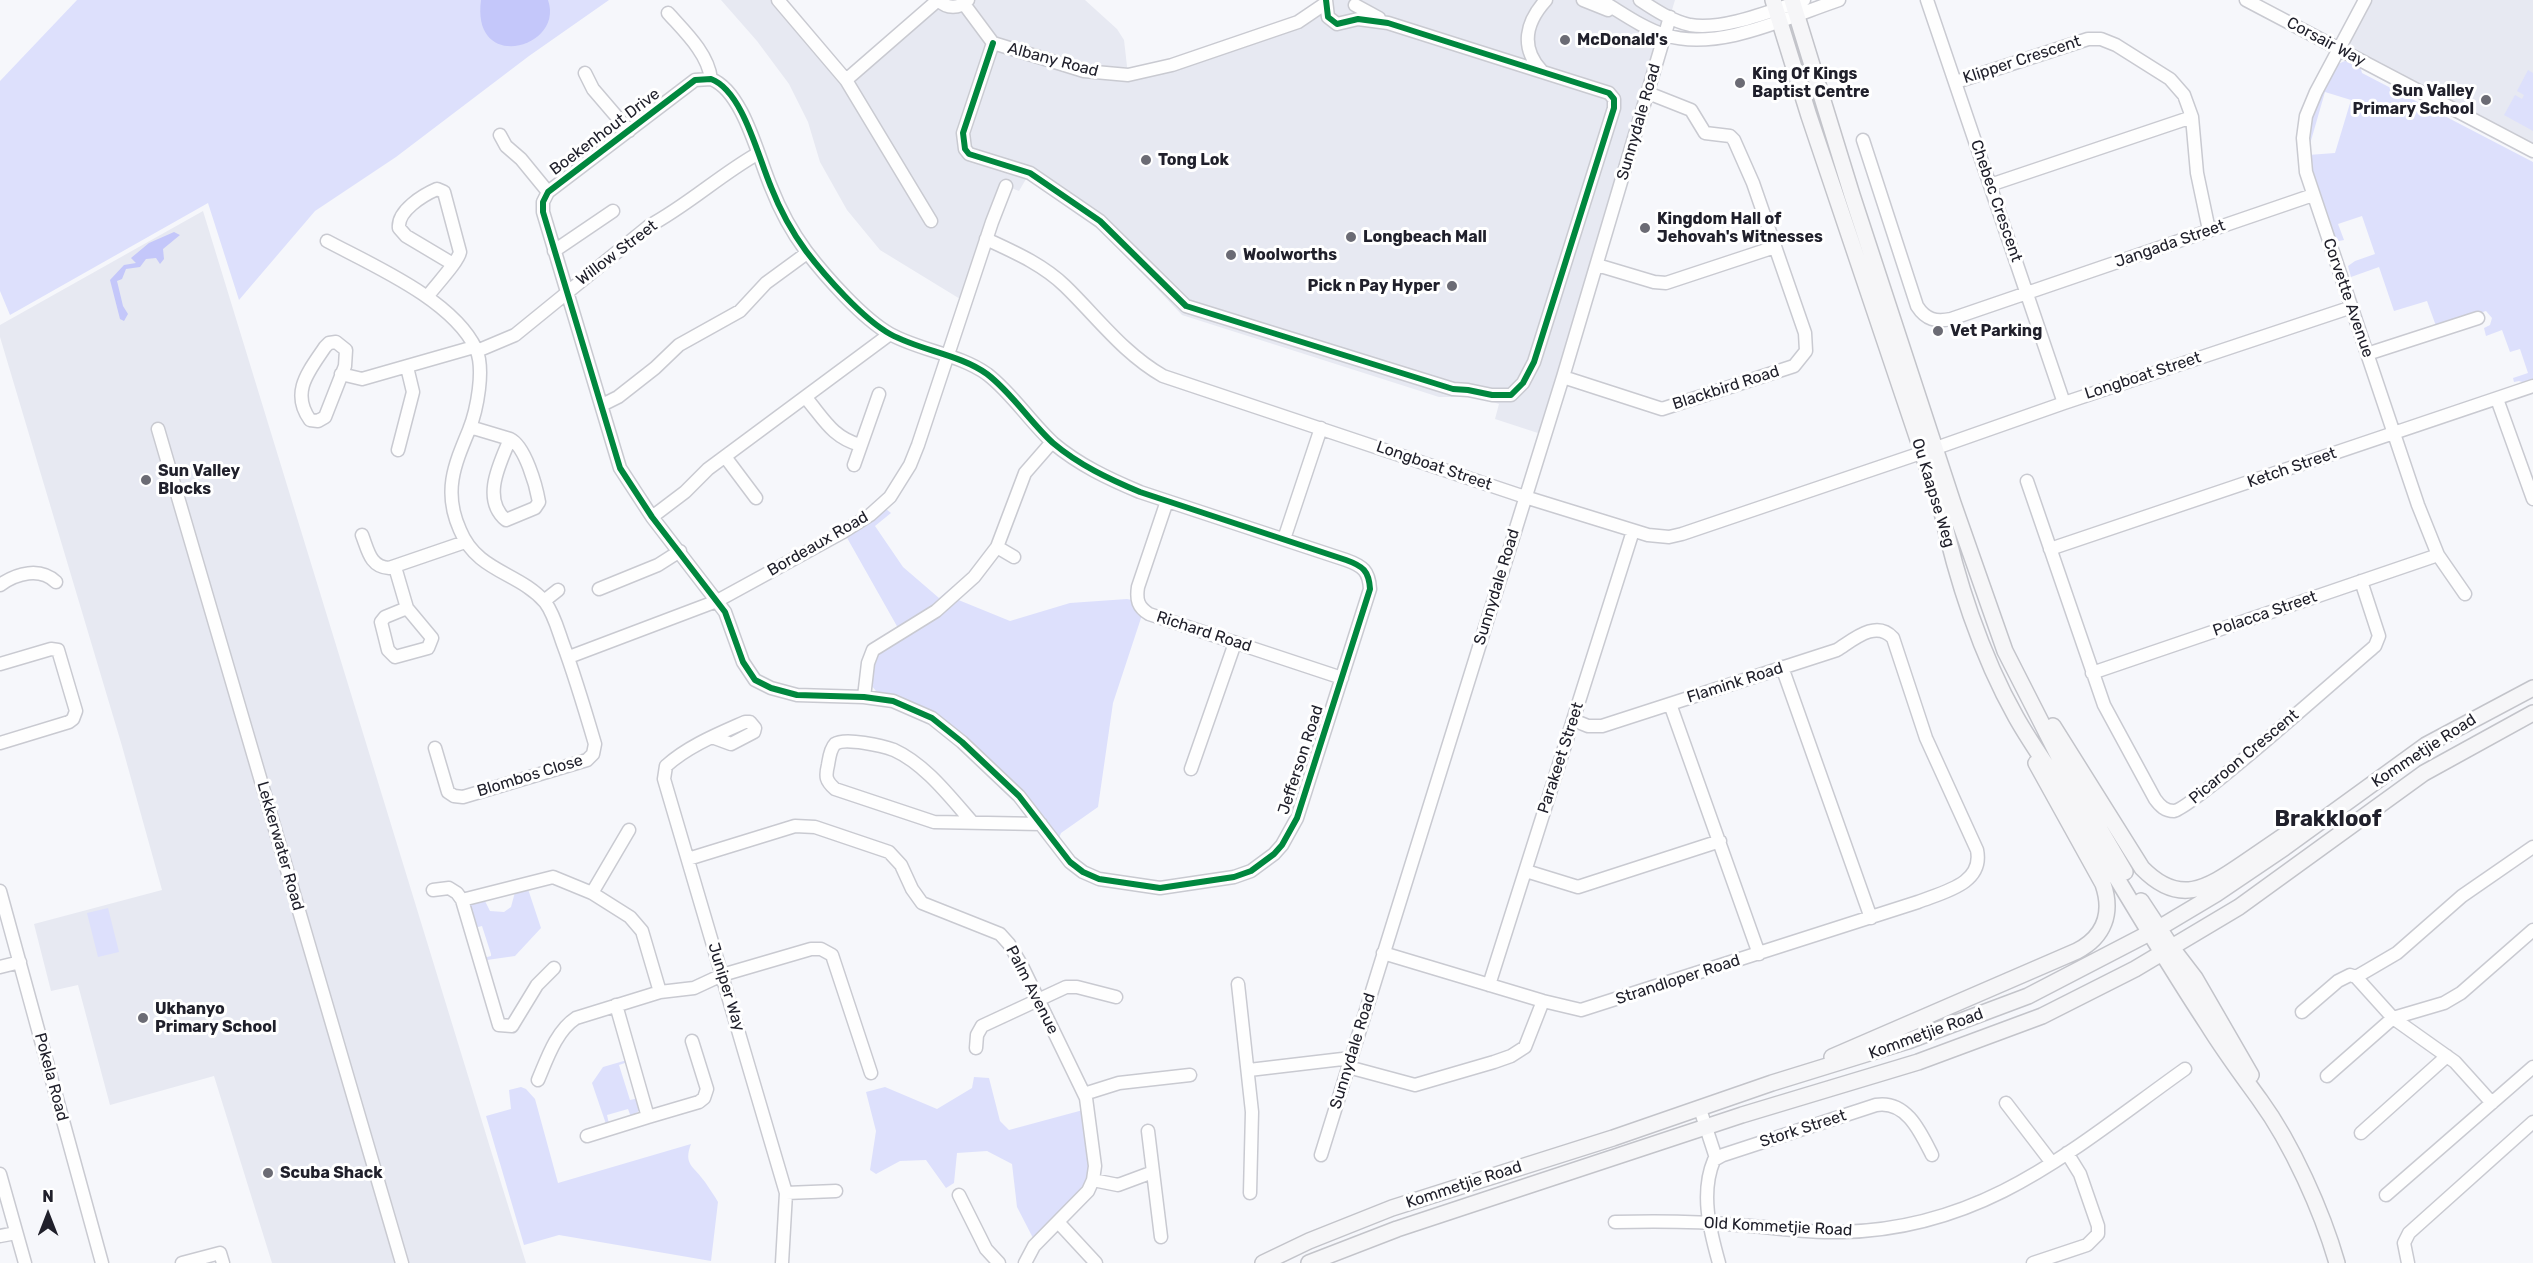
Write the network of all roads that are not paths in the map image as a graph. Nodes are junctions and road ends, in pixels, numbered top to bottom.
1 (778, 0) edge
2 (938, 0) edge
3 (1546, 0) edge
4 (1583, 0) edge
5 (1600, 0) edge
6 (1640, 0) edge
7 (1839, 0) edge
8 (1927, 0) edge
9 (2246, 0) edge
10 (2365, 0) edge
11 (966, 2) edge
12 (1326, 2) edge
13 (1354, 2) edge
14 (1796, 5) edge
15 (1776, 10) edge
16 (668, 13) dead end
17 (1670, 17) junction
18 (1634, 20) junction
19 (1298, 22) junction
20 (1332, 22) junction
21 (1347, 23) junction
22 (1393, 25) junction
23 (1528, 35) junction
24 (1665, 35) junction
25 (993, 43) junction
26 (2339, 49) junction
27 (1503, 59) junction
28 (1542, 71) junction
29 (585, 73) dead end
30 (711, 79) junction
31 (846, 80) junction
32 (1956, 82) junction
33 (1648, 93) junction
34 (2192, 117) junction
35 (629, 131) junction
36 (501, 135) dead end
37 (1863, 140) dead end
38 (2533, 151) edge
39 (758, 154) junction
40 (1990, 185) junction
41 (1006, 186) dead end
42 (548, 192) junction
43 (2313, 195) junction
44 (613, 211) dead end
45 (932, 221) dead end
46 (2209, 230) junction
47 (986, 239) junction
48 (327, 241) dead end
49 (1775, 247) junction
50 (554, 251) junction
51 (807, 253) junction
52 (453, 264) junction
53 (1597, 265) junction
54 (567, 291) junction
55 (2026, 292) junction
56 (427, 297) junction
57 (2352, 307) junction
58 (2478, 318) dead end
59 (890, 334) junction
60 (476, 349) junction
61 (2367, 354) junction
62 (948, 356) junction
63 (407, 367) junction
64 (341, 374) junction
65 (1563, 377) junction
66 (2533, 386) edge
67 (879, 394) dead end
68 (806, 398) junction
69 (2497, 399) junction
70 (2064, 403) junction
71 (602, 405) junction
72 (470, 427) junction
73 (1321, 428) junction
74 (158, 429) dead end
75 (2394, 434) junction
76 (510, 439) junction
77 (1052, 442) junction
78 (860, 445) junction
79 (1936, 448) junction
80 (398, 450) dead end
81 (1921, 453) junction
82 (726, 458) junction
83 (854, 465) dead end
84 (2027, 481) dead end
85 (1525, 497) junction
86 (756, 498) dead end
87 (2533, 499) edge
88 (1167, 501) junction
89 (652, 517) junction
90 (1633, 531) junction
91 (362, 535) dead end
92 (1284, 539) junction
93 (465, 542) junction
94 (998, 547) junction
95 (2050, 549) junction
96 (680, 551) junction
97 (2438, 555) junction
98 (1014, 557) dead end
99 (395, 567) junction
100 (2361, 581) junction
101 (56, 582) dead end
102 (0, 585) edge
103 (599, 589) dead end
104 (558, 590) dead end
105 (2465, 594) dead end
106 (544, 601) junction
107 (717, 601) junction
108 (407, 608) junction
109 (1235, 643) junction
110 (569, 657) junction
111 (0, 664) edge
112 (1782, 667) junction
113 (2092, 672) junction
114 (1342, 678) junction
115 (2533, 688) edge
116 (2023, 689) junction
117 (864, 697) junction
118 (1670, 704) junction
119 (2533, 713) edge
120 (2016, 718) junction
121 (1573, 720) junction
122 (712, 737) dead end
123 (0, 743) edge
124 (435, 748) dead end
125 (1191, 769) dead end
126 (2349, 801) junction
127 (972, 822) junction
128 (1041, 824) junction
129 (629, 830) dead end
130 (1720, 841) junction
131 (2533, 847) edge
132 (688, 859) junction
133 (1526, 871) junction
134 (1969, 880) joint
135 (433, 890) dead end
136 (0, 891) edge
137 (592, 892) junction
138 (462, 900) junction
139 (1871, 918) junction
140 (2533, 930) edge
141 (2154, 931) junction
142 (2167, 951) junction
143 (1383, 953) junction
144 (1759, 954) junction
145 (20, 962) junction
146 (0, 967) edge
147 (555, 968) dead end
148 (722, 975) junction
149 (2356, 977) junction
150 (1238, 984) dead end
151 (1489, 985) junction
152 (660, 992) junction
153 (1116, 997) dead end
154 (1038, 999) junction
155 (1543, 1001) junction
156 (616, 1005) junction
157 (2302, 1012) dead end
158 (2393, 1018) junction
159 (692, 1041) dead end
160 (976, 1048) dead end
161 (2447, 1056) junction
162 (1349, 1062) junction
163 (2533, 1067) edge
164 (2185, 1069) dead end
165 (1249, 1070) junction
166 (871, 1073) dead end
167 (1190, 1075) dead end
168 (2327, 1076) dead end
169 (538, 1080) dead end
170 (1772, 1083) junction
171 (1084, 1094) junction
172 (2492, 1102) junction
173 (2006, 1103) dead end
174 (1700, 1109) junction
175 (648, 1117) junction
176 (2533, 1122) edge
177 (1706, 1127) junction
178 (1148, 1131) dead end
179 (2361, 1133) dead end
180 (587, 1136) dead end
181 (2067, 1152) junction
182 (1321, 1155) dead end
183 (1932, 1155) dead end
184 (1716, 1158) junction
185 (2052, 1163) junction
186 (1153, 1172) junction
187 (0, 1174) edge
188 (1093, 1180) junction
189 (836, 1191) dead end
190 (786, 1193) junction
191 (1250, 1193) dead end
192 (959, 1195) dead end
193 (2386, 1195) dead end
194 (2315, 1206) junction
195 (1058, 1222) junction
196 (1615, 1222) dead end
197 (1708, 1222) junction
198 (16, 1233) junction
199 (0, 1236) edge
200 (1161, 1237) dead end
201 (221, 1258) edge
202 (25, 1263) edge
203 (102, 1263) edge
204 (182, 1263) edge
205 (402, 1263) edge
206 (782, 1263) edge
207 (999, 1263) edge
208 (1025, 1263) edge
209 (1096, 1263) edge
210 (1263, 1263) edge
211 (1309, 1263) edge
212 (1719, 1263) edge
213 (2033, 1263) edge
214 (2330, 1263) edge
215 (2337, 1263) edge
216 (2408, 1263) edge

1 - 31 street
2 - 11 street
2 - 31 street
3 - 23 street
4 - 18 street
5 - 18 street
6 - 17 street
7 - 14 street
8 - 32 street, Chebec Crescent
9 - 26 street, Corsair Way
10 - 26 street, Corvette Avenue
11 - 25 street, Albany Road
12 - 19 street
12 - 20 street
13 - 21 street
13 - 22 street
14 - 15 street
14 - 79 main road, Ou Kaapse Weg
15 - 17 street
15 - 24 street
15 - 81 main road, Ou Kaapse Weg
16 - 30 street
17 - 24 street, Sunnydale Road
18 - 24 street
19 - 20 street
19 - 25 street, Albany Road
20 - 21 street
21 - 22 street
22 - 27 street
23 - 27 street
23 - 28 street
24 - 33 street, Sunnydale Road
25 - 28 street
26 - 38 street, Corsair Way
26 - 43 street, Corvette Avenue
27 - 28 street
29 - 35 street
30 - 35 street, Boekenhout Drive
30 - 39 street
31 - 45 street
32 - 34 street, Klipper Crescent
32 - 40 street, Chebec Crescent
33 - 49 street, Blackbird Road
33 - 53 street, Sunnydale Road
34 - 40 street
34 - 46 street, Klipper Crescent
35 - 42 street, Boekenhout Drive
36 - 42 street
37 - 55 street, Jangada Street
39 - 51 street
39 - 54 street, Willow Street
40 - 55 street, Chebec Crescent
41 - 47 street, Bordeaux Road
42 - 50 street, Boekenhout Drive
43 - 46 street, Jangada Street
43 - 57 street, Corvette Avenue
44 - 50 street
46 - 55 street, Jangada Street
47 - 62 street, Bordeaux Road
47 - 73 street, Longboat Street
48 - 56 street
49 - 53 street
49 - 65 street, Blackbird Road
50 - 54 street, Boekenhout Drive
51 - 59 street
51 - 71 street
52 - 52 street
52 - 56 street
53 - 65 street, Sunnydale Road
54 - 60 street, Willow Street
54 - 71 street, Boekenhout Drive
55 - 70 street, Chebec Crescent
56 - 60 street
57 - 61 street, Corvette Avenue
57 - 70 street, Longboat Street
58 - 61 street
59 - 62 street
59 - 68 street
60 - 63 street, Willow Street
60 - 72 street
61 - 75 street, Corvette Avenue
62 - 77 street, Jefferson Road
62 - 107 street, Bordeaux Road
63 - 64 street, Willow Street
63 - 80 street
64 - 64 street
65 - 85 street, Sunnydale Road
66 - 69 street, Ketch Street
67 - 78 street
68 - 78 street
68 - 82 street
69 - 75 street, Ketch Street
69 - 87 street
70 - 79 street, Longboat Street
71 - 89 street, Boekenhout Drive
72 - 76 street
72 - 93 street
73 - 85 street, Longboat Street
73 - 92 street
74 - 205 street, Lekkerwater Road
75 - 95 street, Ketch Street
75 - 97 street, Corvette Avenue
76 - 76 street
77 - 88 street, Jefferson Road
77 - 94 street
78 - 83 street
79 - 116 main road, Ou Kaapse Weg
81 - 90 street, Longboat Street
81 - 120 main road, Ou Kaapse Weg
82 - 86 street
82 - 89 street
84 - 95 street, Picaroon Crescent
85 - 90 street, Longboat Street
85 - 143 street, Sunnydale Road
88 - 92 street, Jefferson Road
88 - 109 street, Richard Road
89 - 96 street, Boekenhout Drive
90 - 121 street, Parakeet Street
91 - 99 street
92 - 114 street, Jefferson Road
93 - 99 street
93 - 106 street
94 - 98 street
94 - 117 street
95 - 113 street, Picaroon Crescent
96 - 103 street
96 - 107 street, Boekenhout Drive
97 - 100 street, Polacca Street
97 - 105 street, Corvette Avenue
99 - 108 street
100 - 113 street, Polacca Street
100 - 113 street, Picaroon Crescent
101 - 102 street
104 - 106 street
106 - 110 street
107 - 110 street, Bordeaux Road
107 - 117 street, Jefferson Road
108 - 108 street
109 - 114 street, Richard Road
109 - 125 street
110 - 124 street, Blombos Close
111 - 123 street
112 - 118 street, Flamink Road
112 - 134 street, Flamink Road
112 - 139 street
114 - 128 street, Jefferson Road
115 - 126 main road, Kommetjie Road
116 - 126 main road
116 - 141 main road, Ou Kaapse Weg
117 - 128 street, Jefferson Road
118 - 121 street, Flamink Road
118 - 130 street
119 - 142 main road, Kommetjie Road
120 - 141 main road, Ou Kaapse Weg
120 - 170 main road
121 - 133 street, Parakeet Street
122 - 132 street, Juniper Way
126 - 141 main road, Kommetjie Road
127 - 127 street
127 - 128 street
129 - 137 street
130 - 133 street
130 - 144 street
131 - 149 street
132 - 148 street, Juniper Way
132 - 154 street, Palm Avenue
133 - 151 street, Parakeet Street
134 - 139 street, Strandloper Road
135 - 138 street
136 - 145 street, Pokela Road
137 - 138 street
137 - 152 street
138 - 147 street
139 - 144 street, Strandloper Road
140 - 158 street
141 - 142 main road, Ou Kaapse Weg
141 - 170 main road, Kommetjie Road
142 - 177 main road, Kommetjie Road
142 - 194 main road, Ou Kaapse Weg
143 - 151 street, Strandloper Road
143 - 162 street, Sunnydale Road
144 - 155 street, Strandloper Road
145 - 146 street
145 - 203 street, Pokela Road
148 - 152 street
148 - 166 street
148 - 190 street, Juniper Way
149 - 157 street
149 - 158 street
150 - 165 street
151 - 155 street, Strandloper Road
152 - 156 street
153 - 154 street
154 - 160 street
154 - 171 street, Palm Avenue
155 - 162 street
156 - 169 street
156 - 175 street
158 - 161 street
158 - 168 street
159 - 175 street
161 - 172 street
161 - 179 street
162 - 165 street
162 - 182 street, Sunnydale Road
163 - 172 street
164 - 181 street, Old Kommetjie Road
165 - 191 street
167 - 171 street
170 - 174 main road, Kommetjie Road
171 - 188 street, Palm Avenue
172 - 193 street
173 - 185 street
174 - 177 street
174 - 210 main road, Kommetjie Road
175 - 180 street
176 - 216 street
177 - 184 street
177 - 211 main road, Kommetjie Road
178 - 186 street
181 - 185 street, Old Kommetjie Road
181 - 213 street
183 - 184 street, Stork Street
184 - 197 street
185 - 197 street, Old Kommetjie Road
186 - 188 street
186 - 200 street
187 - 198 street
188 - 195 street
189 - 190 street
190 - 206 street, Juniper Way
192 - 207 street
194 - 214 main road
194 - 215 main road
195 - 208 street
195 - 209 street
196 - 197 street, Old Kommetjie Road
197 - 212 street
198 - 199 street
198 - 202 street
201 - 204 street

